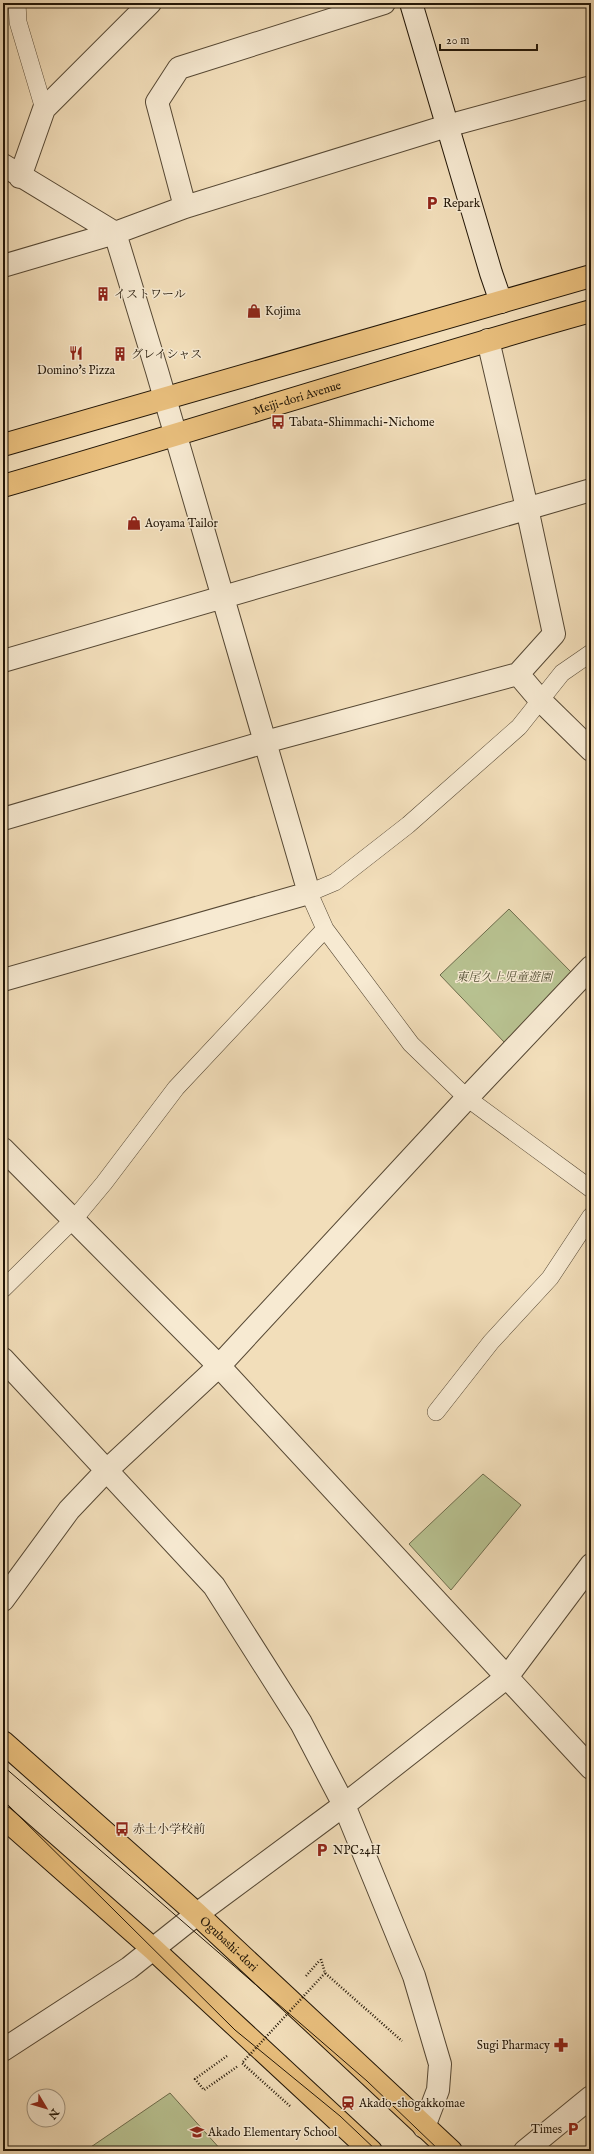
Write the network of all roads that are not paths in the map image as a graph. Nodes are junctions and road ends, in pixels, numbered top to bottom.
1 (17, 3) edge
2 (150, 3) edge
3 (384, 3) edge
4 (411, 3) edge
5 (591, 87) edge
6 (44, 109) junction
7 (447, 126) junction
8 (3, 165) edge
9 (20, 177) junction
10 (185, 207) junction
11 (115, 233) junction
12 (3, 266) edge
13 (591, 276) edge
14 (502, 302) junction
15 (591, 311) edge
16 (488, 340) junction
17 (166, 399) junction
18 (176, 436) junction
19 (3, 445) edge
20 (3, 486) edge
21 (591, 490) edge
22 (527, 508) junction
23 (224, 597) junction
24 (591, 653) edge
25 (3, 661) edge
26 (518, 674) junction
27 (542, 702) junction
28 (265, 742) junction
29 (591, 750) edge
30 (3, 819) edge
31 (309, 893) junction
32 (325, 929) junction
33 (591, 967) edge
34 (3, 980) edge
35 (467, 1098) junction
36 (3, 1148) edge
37 (591, 1189) edge
38 (591, 1216) edge
39 (74, 1219) junction
40 (3, 1289) edge
41 (3, 1359) edge
42 (219, 1366) junction
43 (436, 1412) dead end
44 (107, 1470) junction
45 (591, 1565) edge
46 (3, 1600) edge
47 (507, 1677) junction
48 (3, 1742) edge
49 (591, 1768) edge
50 (344, 1805) junction
51 (3, 1817) edge
52 (197, 1914) junction
53 (153, 1949) junction
54 (3, 2050) edge
55 (591, 2097) edge
56 (424, 2127) junction
57 (372, 2151) edge
58 (451, 2151) edge
59 (525, 2151) edge

1 - 6 lane
2 - 6 street
3 - 10 street
4 - 7 street
5 - 7 street
6 - 9 street
7 - 10 street
7 - 14 street
8 - 9 street
9 - 11 street
10 - 11 street
11 - 12 street
11 - 17 street
13 - 14 main road
14 - 17 main road
15 - 16 main road, Meiji-dori Avenue
16 - 18 main road, Meiji-dori Avenue
16 - 22 street
17 - 18 street
17 - 19 main road
18 - 20 main road, Meiji-dori Avenue
18 - 23 street
21 - 22 street
22 - 23 street
22 - 26 street
23 - 25 street
23 - 28 street
24 - 27 lane
26 - 27 street
26 - 28 street
27 - 29 street
27 - 31 lane
28 - 30 street
28 - 31 street
31 - 32 lane
31 - 34 street
32 - 35 lane
32 - 39 lane
33 - 35 street
35 - 37 lane
35 - 42 street
36 - 39 street
38 - 43 lane
39 - 40 lane
39 - 42 street
41 - 44 street
42 - 44 street
42 - 47 street
44 - 46 street
44 - 50 street
45 - 47 street
47 - 49 street
47 - 50 street
48 - 52 main road, Ogubashi-dori
50 - 52 street
50 - 56 street
51 - 53 main road
52 - 53 street
52 - 56 main road, Ogubashi-dori
53 - 54 street
53 - 57 main road
55 - 59 street
56 - 58 main road, Ogubashi-dori

